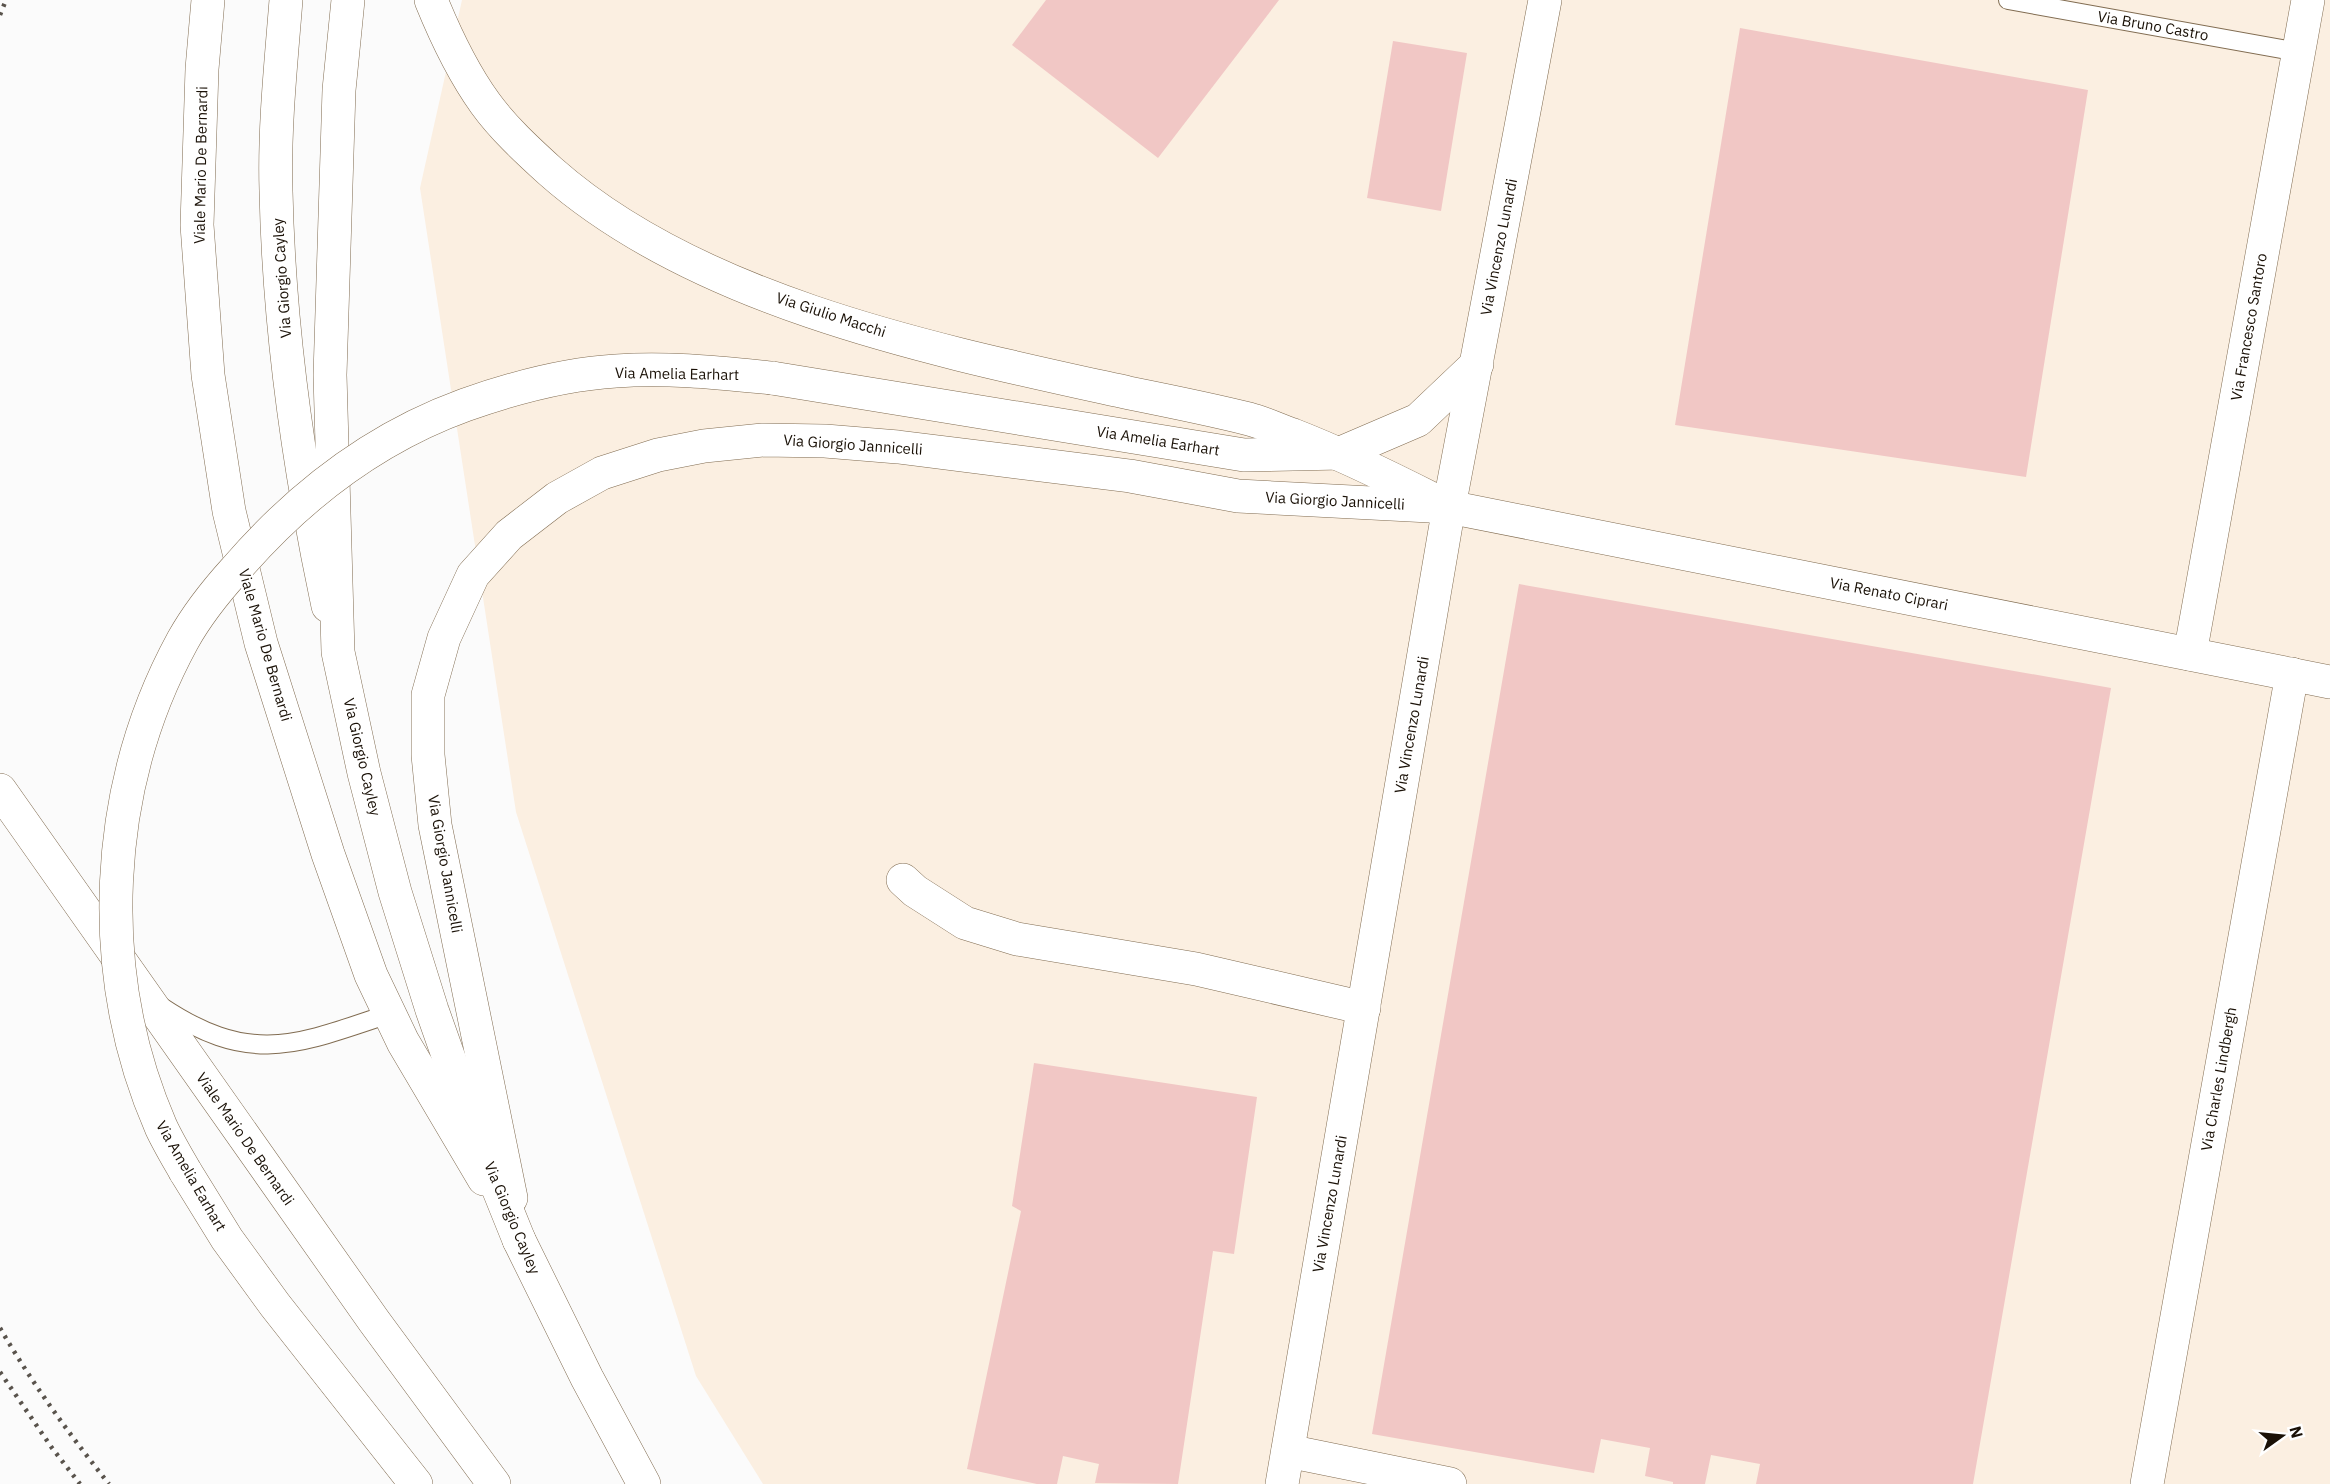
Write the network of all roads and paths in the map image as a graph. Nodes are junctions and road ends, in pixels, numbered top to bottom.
1 (208, 0) edge
2 (286, 0) edge
3 (348, 0) edge
4 (431, 0) edge
5 (1545, 0) edge
6 (2008, 0) edge
7 (2308, 0) edge
8 (2299, 52) junction
9 (1477, 364) junction
10 (1341, 453) junction
11 (1449, 507) junction
12 (338, 652) junction
13 (2190, 654) junction
14 (2292, 674) junction
15 (2330, 682) edge
16 (0, 790) edge
17 (903, 880) dead end
18 (143, 995) junction
19 (1365, 1008) junction
20 (389, 1014) junction
21 (519, 1240) junction
22 (1288, 1451) junction
23 (640, 1476) edge
24 (416, 1484) edge
25 (494, 1484) edge
26 (1282, 1484) edge
27 (1450, 1484) edge
28 (2147, 1484) edge

1 - 20 main road, Viale Mario De Bernardi
2 - 12 main road, Via Giorgio Cayley
3 - 12 main road
4 - 10 main road, Via Giulio Macchi
5 - 9 main road, Via Vincenzo Lunardi
6 - 8 lane, Via Bruno Castro
7 - 8 main road, Via Francesco Santoro
8 - 13 main road, Via Francesco Santoro
9 - 10 main road
9 - 11 main road, Via Vincenzo Lunardi
10 - 11 main road, Via Giulio Macchi
10 - 24 main road, Via Amelia Earhart, bridge
11 - 13 main road, Via Renato Ciprari
11 - 19 main road, Via Vincenzo Lunardi
11 - 21 main road, Via Giorgio Jannicelli
12 - 21 main road, Via Giorgio Cayley
13 - 14 main road, Via Renato Ciprari
14 - 15 main road, Via Renato Ciprari
14 - 28 main road, Via Charles Lindbergh
16 - 18 main road, Viale Mario De Bernardi
17 - 19 main road
18 - 20 lane
18 - 25 main road, Viale Mario De Bernardi
19 - 22 main road, Via Vincenzo Lunardi
20 - 21 main road, Viale Mario De Bernardi
21 - 23 main road, Via Giorgio Cayley
22 - 26 main road, Via Vincenzo Lunardi
22 - 27 main road

